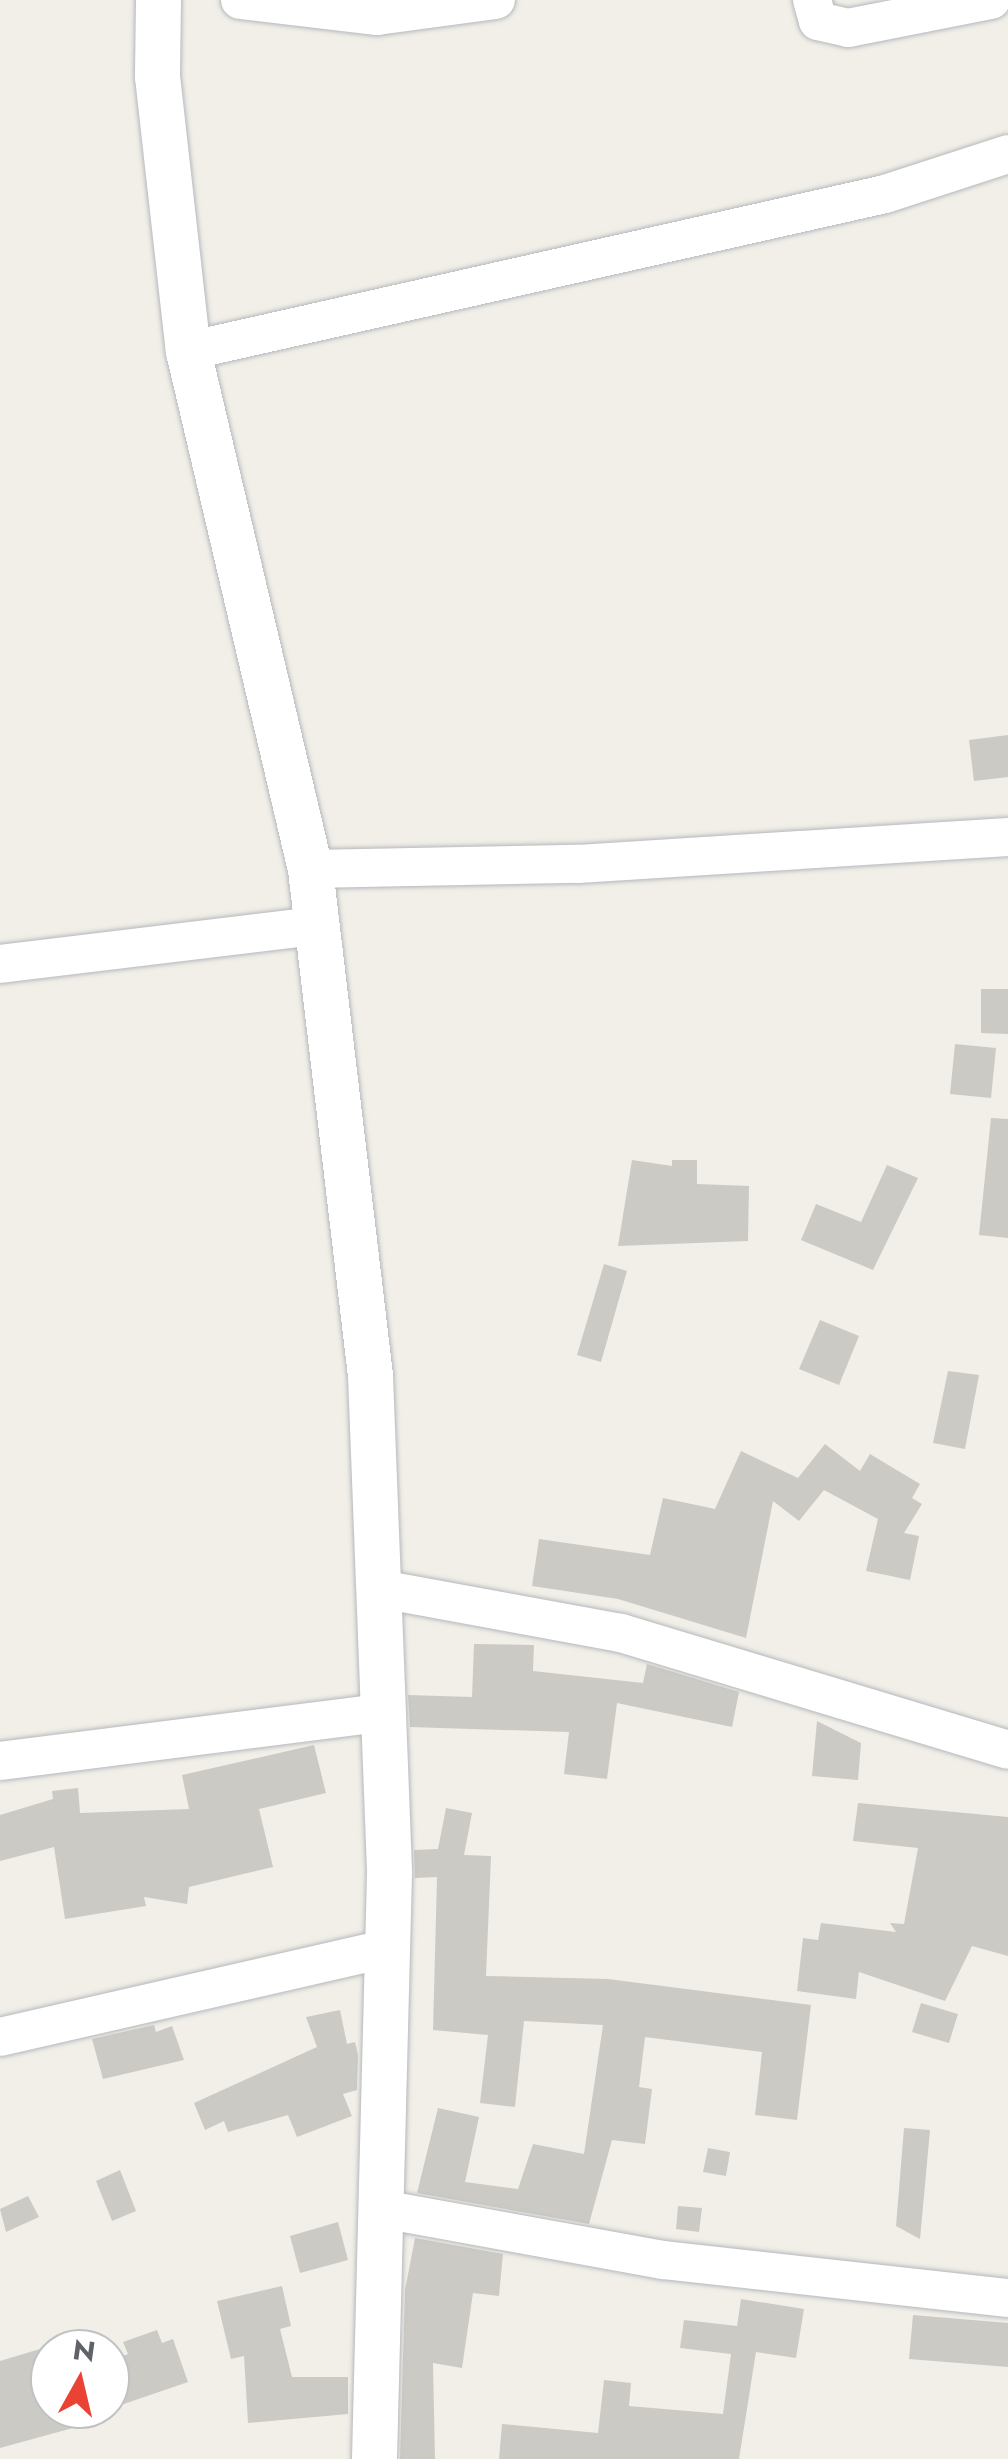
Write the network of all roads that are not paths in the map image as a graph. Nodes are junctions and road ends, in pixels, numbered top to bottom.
1 (158, 0) edge
2 (240, 0) edge
3 (496, 0) edge
4 (812, 0) edge
5 (991, 0) edge
6 (1008, 154) edge
7 (188, 352) junction
8 (1008, 837) edge
9 (310, 869) junction
10 (316, 926) junction
11 (0, 964) edge
12 (380, 1588) junction
13 (380, 1713) junction
14 (1008, 1750) edge
15 (0, 1762) edge
16 (388, 1948) junction
17 (0, 2037) edge
18 (382, 2209) junction
19 (1008, 2298) edge
20 (374, 2459) edge

1 - 7 street
2 - 3 street
4 - 5 street
6 - 7 street
7 - 9 street
8 - 9 street
9 - 10 street
10 - 11 street
10 - 12 street
12 - 13 street
12 - 14 street
13 - 15 street
13 - 16 street
16 - 17 street
16 - 18 street
18 - 19 street
18 - 20 street

